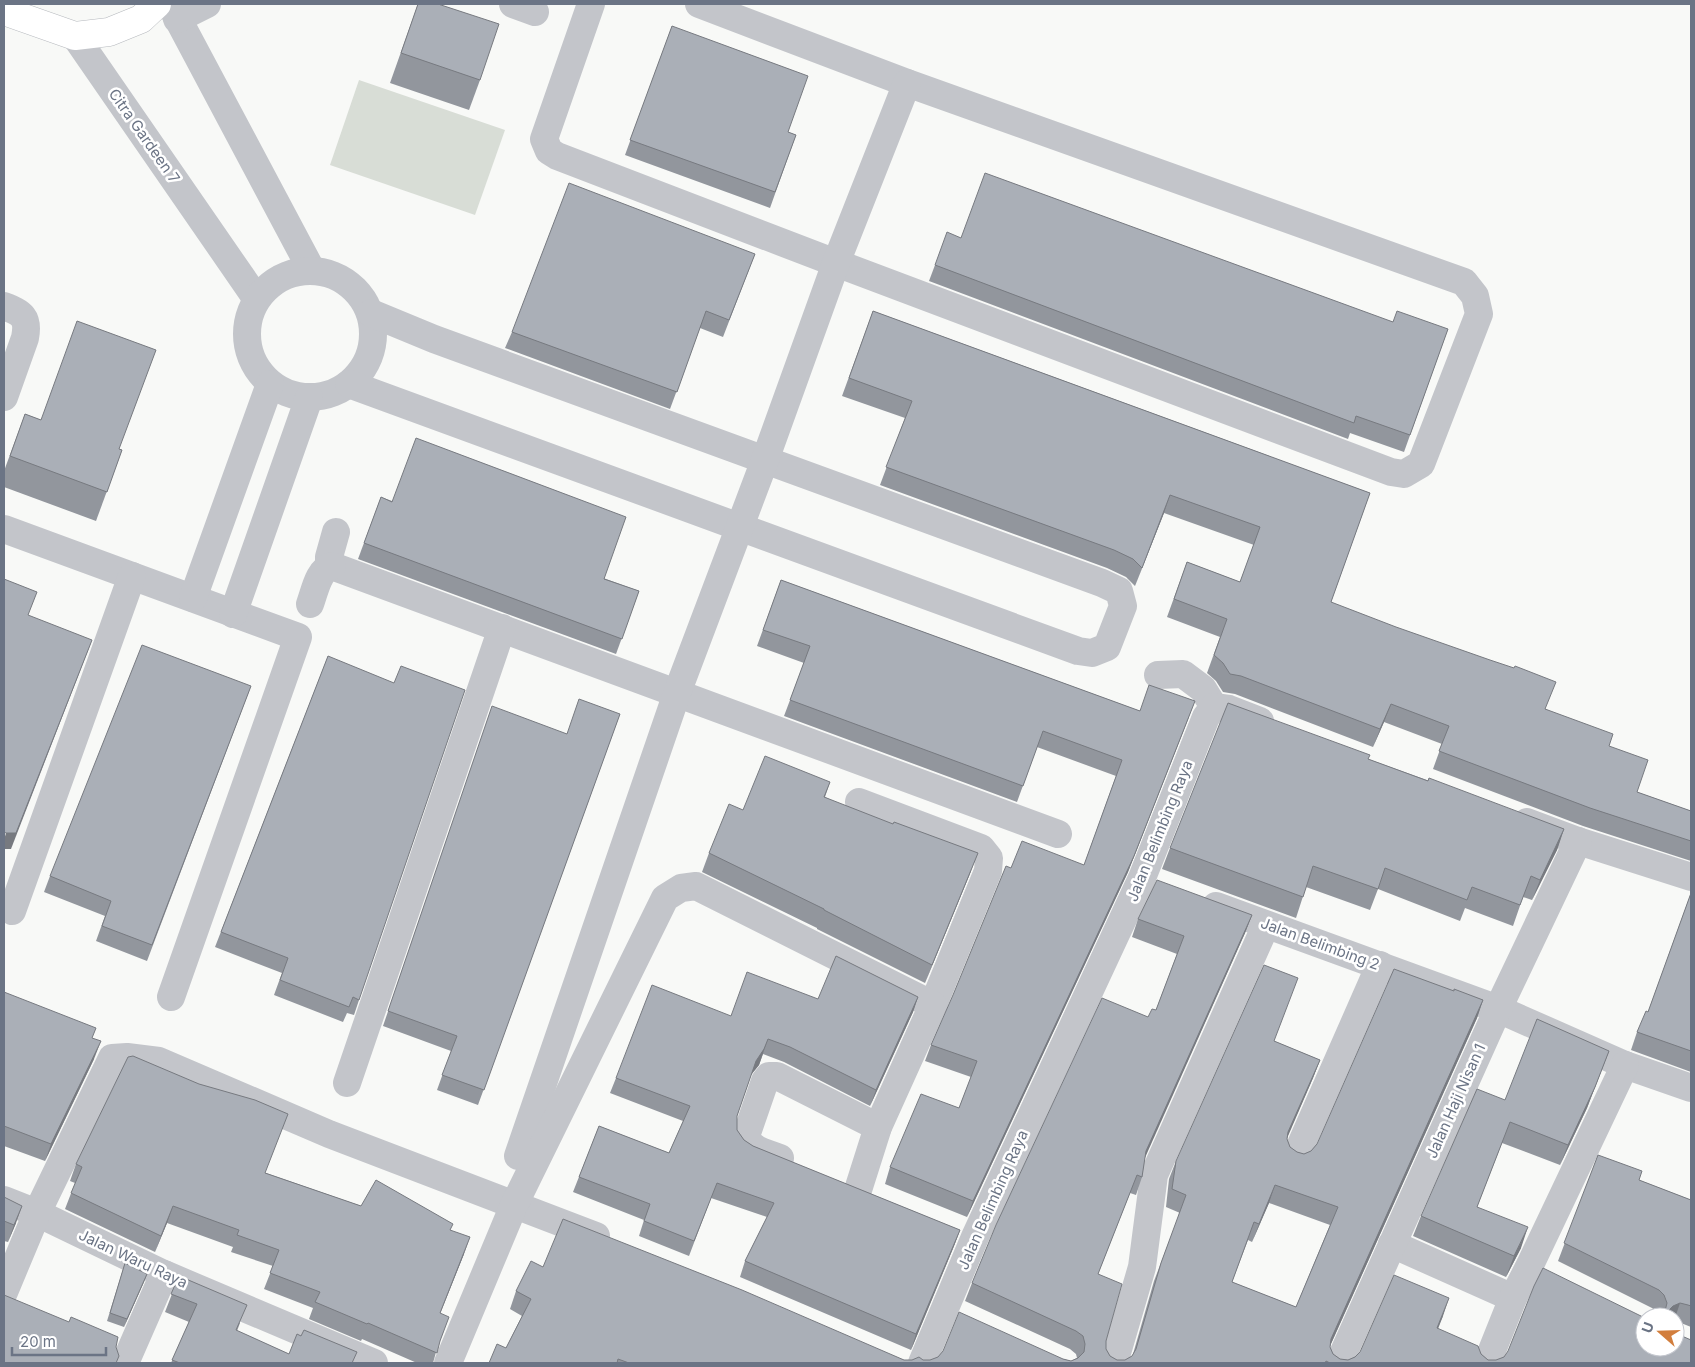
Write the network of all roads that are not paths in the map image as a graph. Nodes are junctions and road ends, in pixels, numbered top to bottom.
1 (16, 4) edge
2 (207, 4) edge
3 (591, 4) edge
4 (699, 4) edge
5 (155, 10) edge
6 (4, 11) edge
7 (75, 36) junction
8 (906, 83) junction
9 (836, 263) junction
10 (311, 269) junction
11 (256, 298) junction
12 (4, 306) edge
13 (371, 313) junction
14 (270, 384) junction
15 (349, 384) junction
16 (4, 397) edge
17 (309, 398) junction
18 (765, 460) junction
19 (739, 528) junction
20 (4, 529) edge
21 (336, 532) dead end
22 (332, 566) junction
23 (132, 576) junction
24 (193, 598) junction
25 (310, 604) dead end
26 (233, 614) junction
27 (502, 628) junction
28 (1158, 675) dead end
29 (677, 693) junction
30 (1221, 708) junction
31 (1284, 730) edge
32 (859, 802) dead end
33 (1504, 813) edge
34 (1058, 834) dead end
35 (1578, 841) junction
36 (1691, 877) edge
37 (1142, 878) junction
38 (1169, 888) edge
39 (1196, 898) edge
40 (12, 911) dead end
41 (1266, 925) junction
42 (1380, 965) junction
43 (171, 997) dead end
44 (933, 1005) junction
45 (1498, 1009) junction
46 (1625, 1065) junction
47 (347, 1084) dead end
48 (1691, 1088) edge
49 (878, 1127) junction
50 (518, 1156) dead end
51 (1296, 1156) edge
52 (806, 1169) edge
53 (832, 1179) edge
54 (858, 1190) junction
55 (4, 1200) edge
56 (885, 1201) edge
57 (514, 1205) junction
58 (37, 1213) junction
59 (948, 1226) edge
60 (975, 1237) junction
61 (617, 1244) edge
62 (1392, 1244) junction
63 (164, 1274) junction
64 (4, 1292) edge
65 (1513, 1298) junction
66 (945, 1308) junction
67 (971, 1320) edge
68 (125, 1363) edge
69 (374, 1363) edge
70 (448, 1363) edge
71 (922, 1363) edge
72 (1114, 1363) edge
73 (1339, 1363) edge
74 (1487, 1363) edge

1 - 6 main road
2 - 5 street
3 - 9 street
4 - 8 street
5 - 7 main road
5 - 10 street
6 - 7 main road
7 - 11 street, Citra Gardeen 7
8 - 9 street
8 - 9 street
9 - 18 street
10 - 11 street
10 - 13 street
11 - 14 street
12 - 16 street
13 - 15 street
13 - 18 street
14 - 17 street
14 - 24 street
15 - 17 street
15 - 19 street
17 - 26 street
18 - 19 street
18 - 19 street
19 - 29 street
20 - 23 street
21 - 22 street
22 - 25 street
22 - 27 street
23 - 24 street
23 - 40 street
24 - 26 street
26 - 43 street
27 - 29 street
27 - 47 street
28 - 30 street
29 - 34 street
29 - 50 street
30 - 31 street
30 - 37 street, Jalan Belimbing Raya
32 - 44 street
33 - 35 street
35 - 36 street
35 - 45 street, Jalan Haji Nisan 1
37 - 38 street
37 - 60 street, Jalan Belimbing Raya
39 - 41 street, Jalan Belimbing 2
41 - 42 street, Jalan Belimbing 2
41 - 72 street
42 - 45 street, Jalan Belimbing 2
42 - 51 street
44 - 49 street
44 - 57 street
45 - 46 street, Jalan Belimbing 2
45 - 62 street, Jalan Haji Nisan 1
46 - 48 street, Jalan Belimbing 2
46 - 65 street
49 - 52 street
49 - 54 street
53 - 54 street
54 - 56 street
55 - 58 street, Jalan Waru Raya
57 - 58 street
57 - 61 street
57 - 70 street
58 - 63 street, Jalan Waru Raya
58 - 64 street
59 - 60 street
60 - 66 street, Jalan Belimbing Raya
62 - 65 street
62 - 73 street, Jalan Haji Nisan 1
63 - 68 street
63 - 69 street, Jalan Waru Raya
65 - 74 street
66 - 67 street
66 - 71 street, Jalan Belimbing Raya

